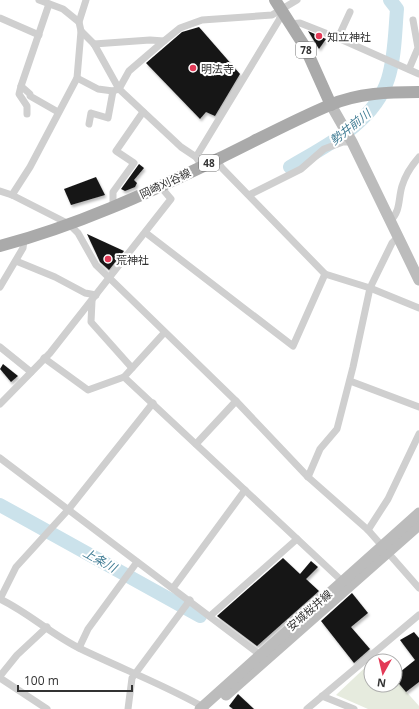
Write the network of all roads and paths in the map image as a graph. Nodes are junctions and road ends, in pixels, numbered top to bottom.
1 (39, 0) edge
2 (86, 0) edge
3 (275, 0) edge
4 (297, 0) edge
5 (49, 4) junction
6 (282, 11) junction
7 (350, 12) dead end
8 (0, 18) edge
9 (413, 20) dead end
10 (78, 22) junction
11 (290, 24) junction
12 (82, 31) junction
13 (38, 35) junction
14 (338, 38) junction
15 (164, 41) junction
16 (94, 44) junction
17 (409, 69) junction
18 (419, 74) edge
19 (77, 78) junction
20 (22, 86) junction
21 (116, 90) junction
22 (419, 92) edge
23 (331, 104) junction
24 (58, 112) junction
25 (143, 112) junction
26 (26, 114) dead end
27 (89, 124) dead end
28 (352, 142) junction
29 (419, 157) edge
30 (217, 160) junction
31 (199, 162) junction
32 (160, 186) junction
33 (0, 191) edge
34 (12, 195) junction
35 (249, 195) junction
36 (113, 207) junction
37 (390, 221) junction
38 (69, 224) junction
39 (146, 233) junction
40 (398, 237) junction
41 (24, 240) junction
42 (0, 246) edge
43 (16, 261) junction
44 (325, 274) junction
45 (109, 278) junction
46 (419, 280) edge
47 (0, 287) edge
48 (370, 288) junction
49 (94, 298) junction
50 (419, 308) edge
51 (164, 333) junction
52 (0, 347) edge
53 (44, 358) junction
54 (132, 368) junction
55 (31, 372) junction
56 (124, 376) junction
57 (350, 381) junction
58 (236, 401) junction
59 (153, 403) junction
60 (0, 404) edge
61 (419, 407) edge
62 (419, 434) edge
63 (196, 444) junction
64 (0, 458) edge
65 (308, 477) junction
66 (245, 490) junction
67 (68, 510) junction
68 (419, 513) edge
69 (419, 525) edge
70 (368, 530) junction
71 (297, 539) junction
72 (386, 548) junction
73 (137, 562) junction
74 (342, 581) junction
75 (173, 588) junction
76 (419, 588) edge
77 (0, 599) edge
78 (190, 600) junction
79 (419, 615) edge
80 (210, 616) junction
81 (47, 627) junction
82 (79, 648) junction
83 (263, 657) junction
84 (135, 673) junction
85 (0, 677) edge
86 (322, 696) junction
87 (205, 708) edge
88 (47, 709) edge
89 (128, 709) edge
90 (307, 709) edge
91 (354, 709) edge

1 - 5 street
2 - 10 street
3 - 6 main road, 78
4 - 6 street
5 - 10 street
5 - 13 street
6 - 11 main road, 78
6 - 15 street
6 - 31 street
7 - 14 street
8 - 13 street
9 - 17 street
10 - 12 street
11 - 14 street
11 - 23 main road, 78
12 - 16 street
12 - 19 street
13 - 20 street
14 - 17 street
15 - 16 street
15 - 21 street
16 - 21 street
17 - 18 street
19 - 21 street
19 - 24 street
20 - 24 street
20 - 26 street
21 - 25 street
21 - 27 street
22 - 23 main road, 岡崎刈谷線 / 48
23 - 28 main road
23 - 30 main road, 岡崎刈谷線 / 48
24 - 34 street
25 - 31 street
25 - 36 street
28 - 35 street
28 - 37 main road
29 - 37 street
30 - 31 main road, 岡崎刈谷線 / 48
30 - 35 street
31 - 32 main road, 岡崎刈谷線 / 48
32 - 36 main road, 岡崎刈谷線 / 48
32 - 39 street
33 - 34 street
34 - 38 street
35 - 44 street
36 - 38 main road, 岡崎刈谷線 / 48
37 - 40 main road
38 - 41 main road, 岡崎刈谷線 / 48
38 - 45 street
39 - 44 street
39 - 45 street
40 - 46 main road
40 - 48 street
41 - 42 main road, 岡崎刈谷線 / 48
41 - 43 street
43 - 47 street
43 - 49 street
44 - 48 street
45 - 49 street
45 - 51 street
48 - 50 street
48 - 57 street
49 - 53 street
49 - 54 street
51 - 54 street
51 - 58 street
52 - 55 street
53 - 55 street
53 - 56 street
54 - 56 street
55 - 60 street
56 - 59 street
57 - 61 street
57 - 65 street
58 - 63 street
58 - 65 street
59 - 63 street
59 - 67 street
62 - 70 street
63 - 66 street
64 - 67 street
65 - 70 street
66 - 71 street
66 - 75 street
67 - 73 street
67 - 77 street
68 - 72 main road, 安城桜井線
69 - 72 main road, 安城桜井線
70 - 72 street
71 - 74 street
71 - 80 street
72 - 74 main road, 安城桜井線
72 - 76 street
72 - 83 main road, 安城桜井線
73 - 75 street
73 - 82 street
74 - 83 main road, 安城桜井線
75 - 78 street
77 - 81 street
78 - 80 street
78 - 84 street
79 - 86 street
80 - 83 street
81 - 82 street
81 - 85 street
82 - 84 street
83 - 87 main road, 安城桜井線
84 - 87 street
84 - 89 street
85 - 88 street
86 - 90 street
86 - 91 street

